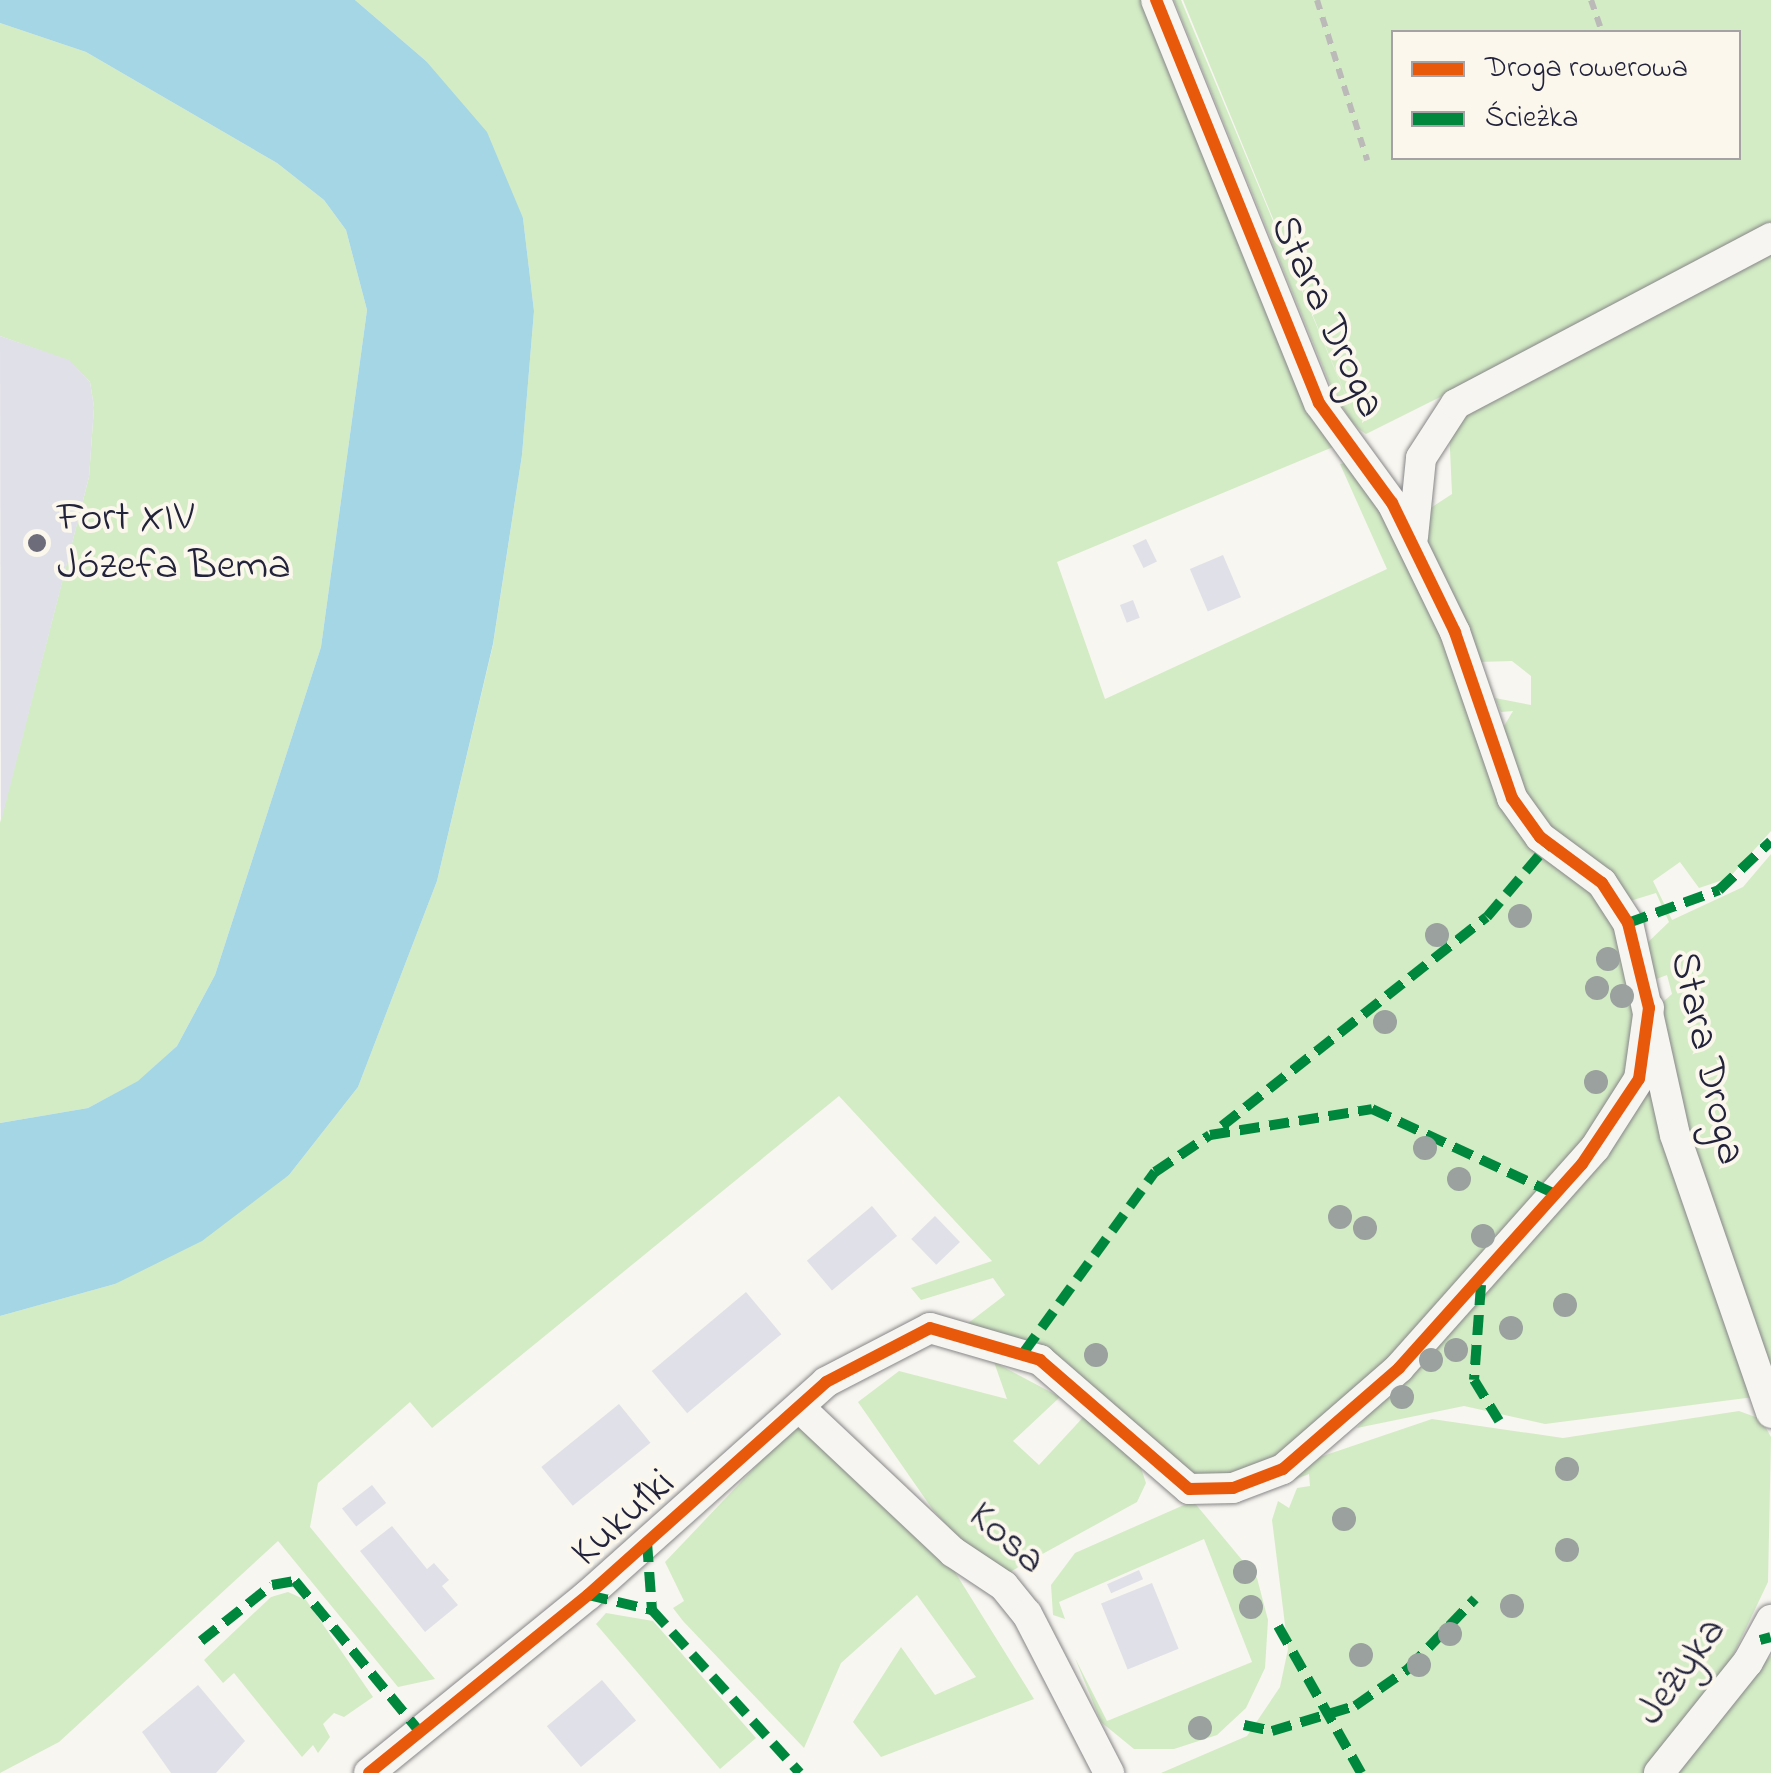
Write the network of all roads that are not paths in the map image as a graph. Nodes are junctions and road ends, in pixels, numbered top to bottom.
1 (1156, 0) edge
2 (1771, 238) edge
3 (1413, 540) junction
4 (1648, 1008) junction
5 (799, 1406) junction
6 (1771, 1413) edge
7 (1771, 1599) edge
8 (1765, 1630) edge
9 (369, 1773) edge
10 (1110, 1773) edge
11 (1659, 1773) edge

1 - 3 street, Stara Droga
2 - 3 street
3 - 4 street, Stara Droga
4 - 5 street, Kukułki
4 - 6 street, Stara Droga
5 - 9 street, Kukułki
5 - 10 street, Kosa
7 - 8 street
8 - 11 street, Jeżyka

